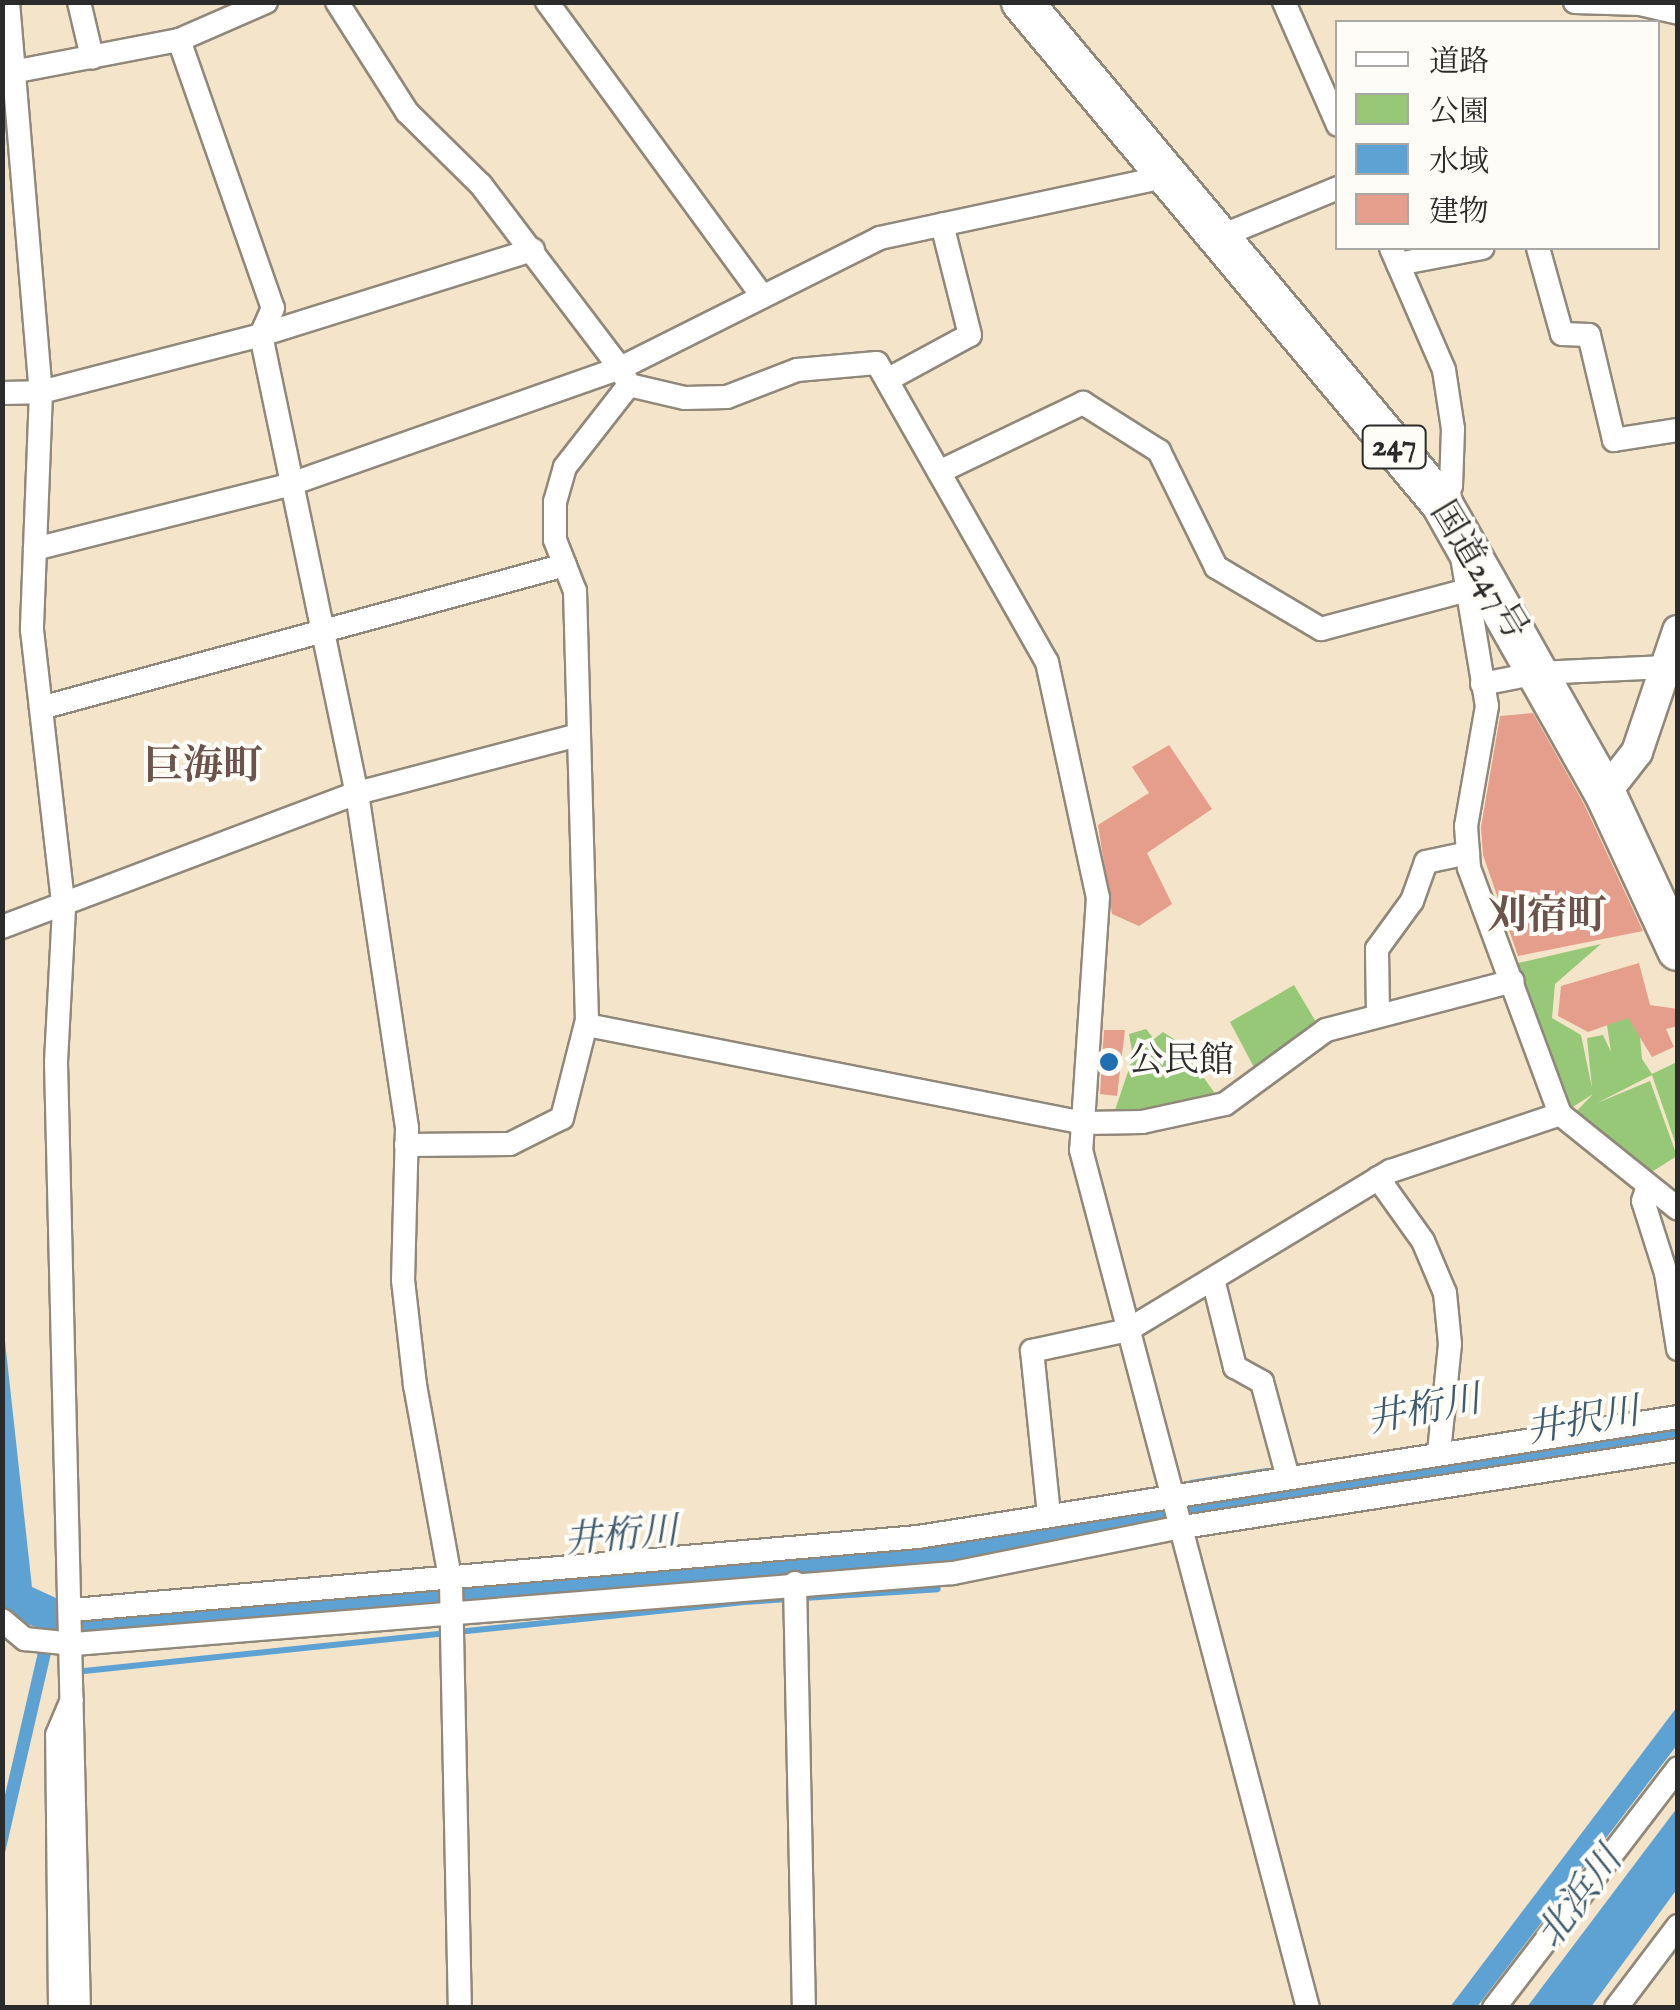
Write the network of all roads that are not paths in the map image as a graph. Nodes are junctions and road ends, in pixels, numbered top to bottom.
1 (8, 2) edge
2 (80, 2) edge
3 (266, 2) edge
4 (337, 2) edge
5 (547, 2) edge
6 (1022, 2) edge
7 (1575, 2) edge
8 (1291, 5) edge
9 (1678, 13) edge
10 (179, 40) junction
11 (92, 57) junction
12 (8, 73) edge
13 (1335, 117) edge
14 (1169, 176) junction
15 (1335, 189) edge
16 (942, 224) junction
17 (1219, 236) junction
18 (533, 250) junction
19 (1460, 250) edge
20 (1539, 250) edge
21 (1394, 256) edge
22 (761, 294) junction
23 (260, 335) junction
24 (625, 376) junction
25 (886, 380) junction
26 (41, 392) junction
27 (2, 393) edge
28 (1678, 430) edge
29 (939, 472) junction
30 (290, 484) junction
31 (1450, 518) junction
32 (35, 549) junction
33 (565, 565) junction
34 (1464, 591) junction
35 (1678, 631) edge
36 (323, 635) junction
37 (1671, 664) edge
38 (1538, 673) junction
39 (1482, 684) junction
40 (41, 708) junction
41 (574, 736) junction
42 (1605, 792) junction
43 (357, 793) junction
44 (1468, 854) junction
45 (64, 909) junction
46 (2, 928) edge
47 (1678, 950) edge
48 (1513, 980) junction
49 (1378, 1014) junction
50 (586, 1020) junction
51 (1560, 1114) junction
52 (1084, 1123) junction
53 (406, 1145) junction
54 (1378, 1178) junction
55 (1648, 1186) junction
56 (1678, 1209) edge
57 (1214, 1283) junction
58 (1128, 1330) junction
59 (1678, 1350) edge
60 (1678, 1417) edge
61 (1678, 1450) edge
62 (1439, 1453) junction
63 (1288, 1478) junction
64 (1170, 1496) junction
65 (1049, 1515) junction
66 (1177, 1528) junction
67 (450, 1580) junction
68 (795, 1583) junction
69 (73, 1610) junction
70 (450, 1613) junction
71 (4, 1626) edge
72 (74, 1644) junction
73 (1678, 1768) edge
74 (1678, 1926) edge
75 (64, 2004) edge
76 (460, 2008) edge
77 (804, 2008) edge
78 (1308, 2008) edge
79 (1494, 2008) edge
80 (1616, 2008) edge

1 - 12 street
2 - 11 street
3 - 10 street
4 - 18 street
5 - 22 street
6 - 14 highway, 国道247号 / 247
7 - 9 street
8 - 13 street
10 - 11 street
10 - 23 street
11 - 12 street
12 - 26 street
14 - 16 street
14 - 17 highway, 国道247号 / 247
15 - 17 street
16 - 22 street
16 - 25 street
17 - 31 highway, 国道247号 / 247
18 - 23 street
18 - 24 street
19 - 21 street
20 - 28 street
21 - 31 street
22 - 24 street
23 - 26 street
23 - 30 street
24 - 25 street
24 - 30 street
24 - 33 street
25 - 29 street
26 - 27 street
26 - 32 street
29 - 34 street
29 - 52 street
30 - 32 street
30 - 36 street
31 - 34 street
31 - 38 highway, 国道247号 / 247
32 - 40 street
33 - 36 street
33 - 41 street
34 - 39 street
35 - 37 main road
36 - 40 street
36 - 43 street
37 - 38 street
37 - 42 main road
38 - 39 street
38 - 42 highway, 国道247号 / 247
39 - 44 street
40 - 45 street
41 - 43 street
41 - 50 street
42 - 47 highway, 国道247号 / 247
43 - 45 street
43 - 53 street
44 - 48 street
44 - 49 street
45 - 46 street
45 - 69 street
48 - 49 street
48 - 51 street
49 - 52 street
50 - 52 street
50 - 53 street
51 - 54 street
51 - 55 street
52 - 58 street
53 - 67 street
54 - 57 street
54 - 62 street
55 - 56 street
55 - 59 street
57 - 58 street
57 - 63 street
58 - 64 street
58 - 65 street
60 - 62 street
61 - 66 street
62 - 63 street
63 - 64 street
64 - 65 street
64 - 66 street
65 - 67 street
66 - 68 street
66 - 78 street
67 - 69 street
67 - 70 street
68 - 70 street
68 - 77 street
69 - 72 street
70 - 72 street
70 - 76 street
71 - 72 street
72 - 75 street
73 - 79 street
74 - 80 street

